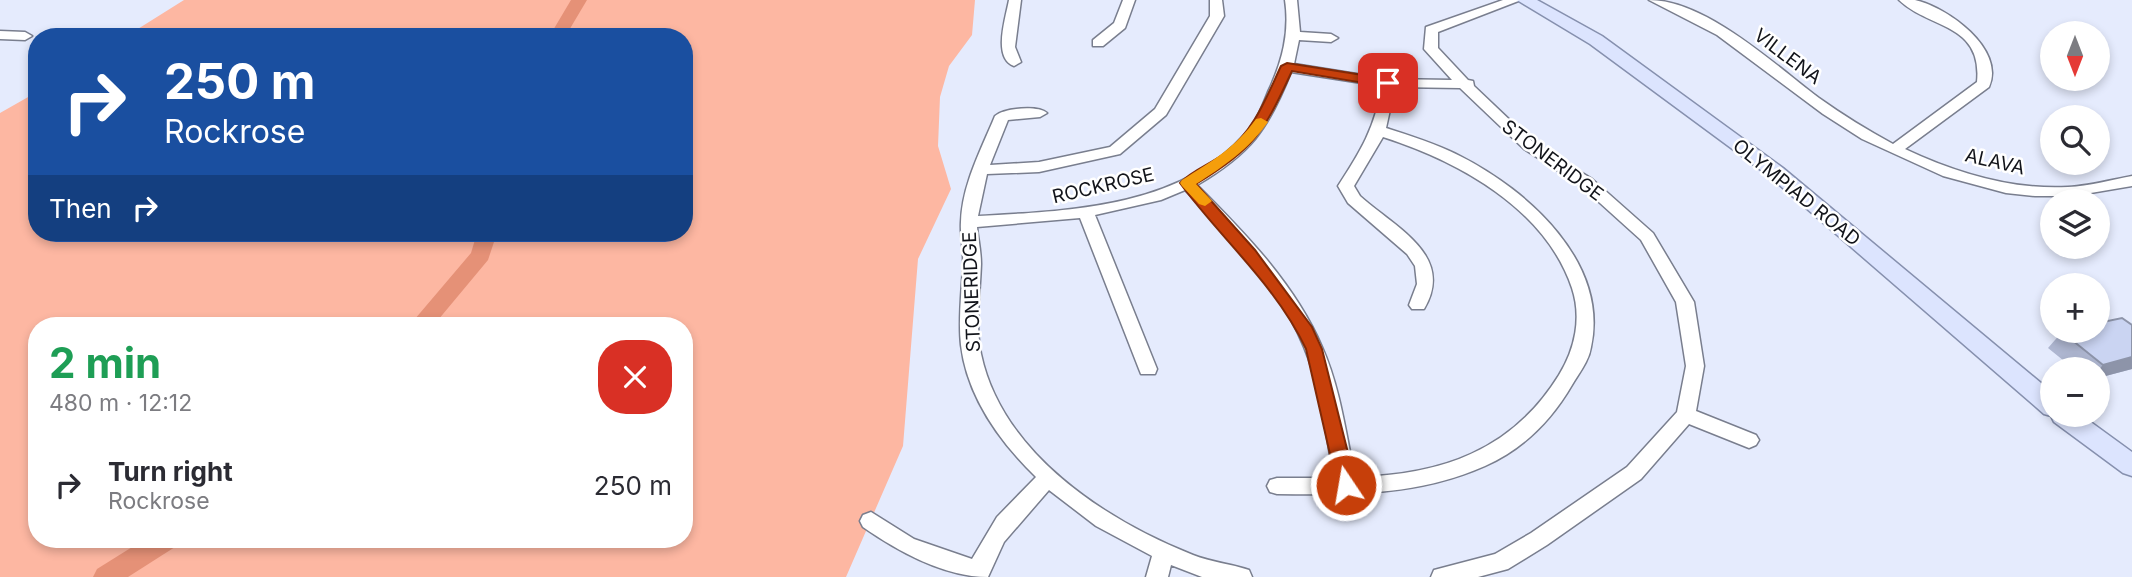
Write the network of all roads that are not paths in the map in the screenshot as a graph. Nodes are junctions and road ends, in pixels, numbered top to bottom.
1 (1015, 0) edge
2 (1129, 0) edge
3 (1216, 0) edge
4 (1291, 0) edge
5 (1515, 0) edge
6 (1525, 0) edge
7 (1655, 0) edge
8 (1905, 0) edge
9 (0, 35) edge
10 (24, 36) dead end
11 (1294, 36) junction
12 (1331, 38) dead end
13 (1098, 43) dead end
14 (1014, 62) dead end
15 (1287, 66) junction
16 (1388, 83) junction
17 (1468, 84) junction
18 (1040, 113) dead end
19 (1380, 131) junction
20 (1894, 149) junction
21 (981, 170) junction
22 (2132, 181) edge
23 (1187, 183) junction
24 (1086, 212) junction
25 (969, 222) junction
26 (1418, 305) dead end
27 (1148, 369) dead end
28 (2040, 396) edge
29 (1686, 415) junction
30 (2079, 427) edge
31 (1749, 440) dead end
32 (2132, 466) edge
33 (1047, 479) junction
34 (1346, 485) junction
35 (1277, 486) dead end
36 (871, 521) dead end
37 (1164, 552) junction
38 (1504, 569) edge
39 (978, 574) edge
40 (1157, 577) edge
41 (1241, 577) edge
42 (1442, 577) edge

1 - 14 street
2 - 13 street
3 - 21 street
4 - 11 street, ROCKROSE
5 - 17 street, STONERIDGE
6 - 28 main road, OLYMPIAD ROAD
7 - 20 street, VILLENA
8 - 20 street
9 - 10 street
11 - 12 street
11 - 15 street, ROCKROSE
15 - 16 street
15 - 23 street, ROCKROSE
16 - 17 street
16 - 19 street
17 - 29 street, STONERIDGE
18 - 21 street, STONERIDGE
19 - 26 street
19 - 34 street
20 - 22 street, ALAVA
21 - 25 street, STONERIDGE
23 - 24 street, ROCKROSE
23 - 34 street
24 - 25 street, ROCKROSE
24 - 27 street
25 - 33 street, STONERIDGE
29 - 31 street
29 - 38 street
30 - 32 main road
33 - 37 street, STONERIDGE
33 - 39 street
34 - 35 street
36 - 39 street
37 - 40 street
37 - 41 street, STONERIDGE
38 - 42 street

